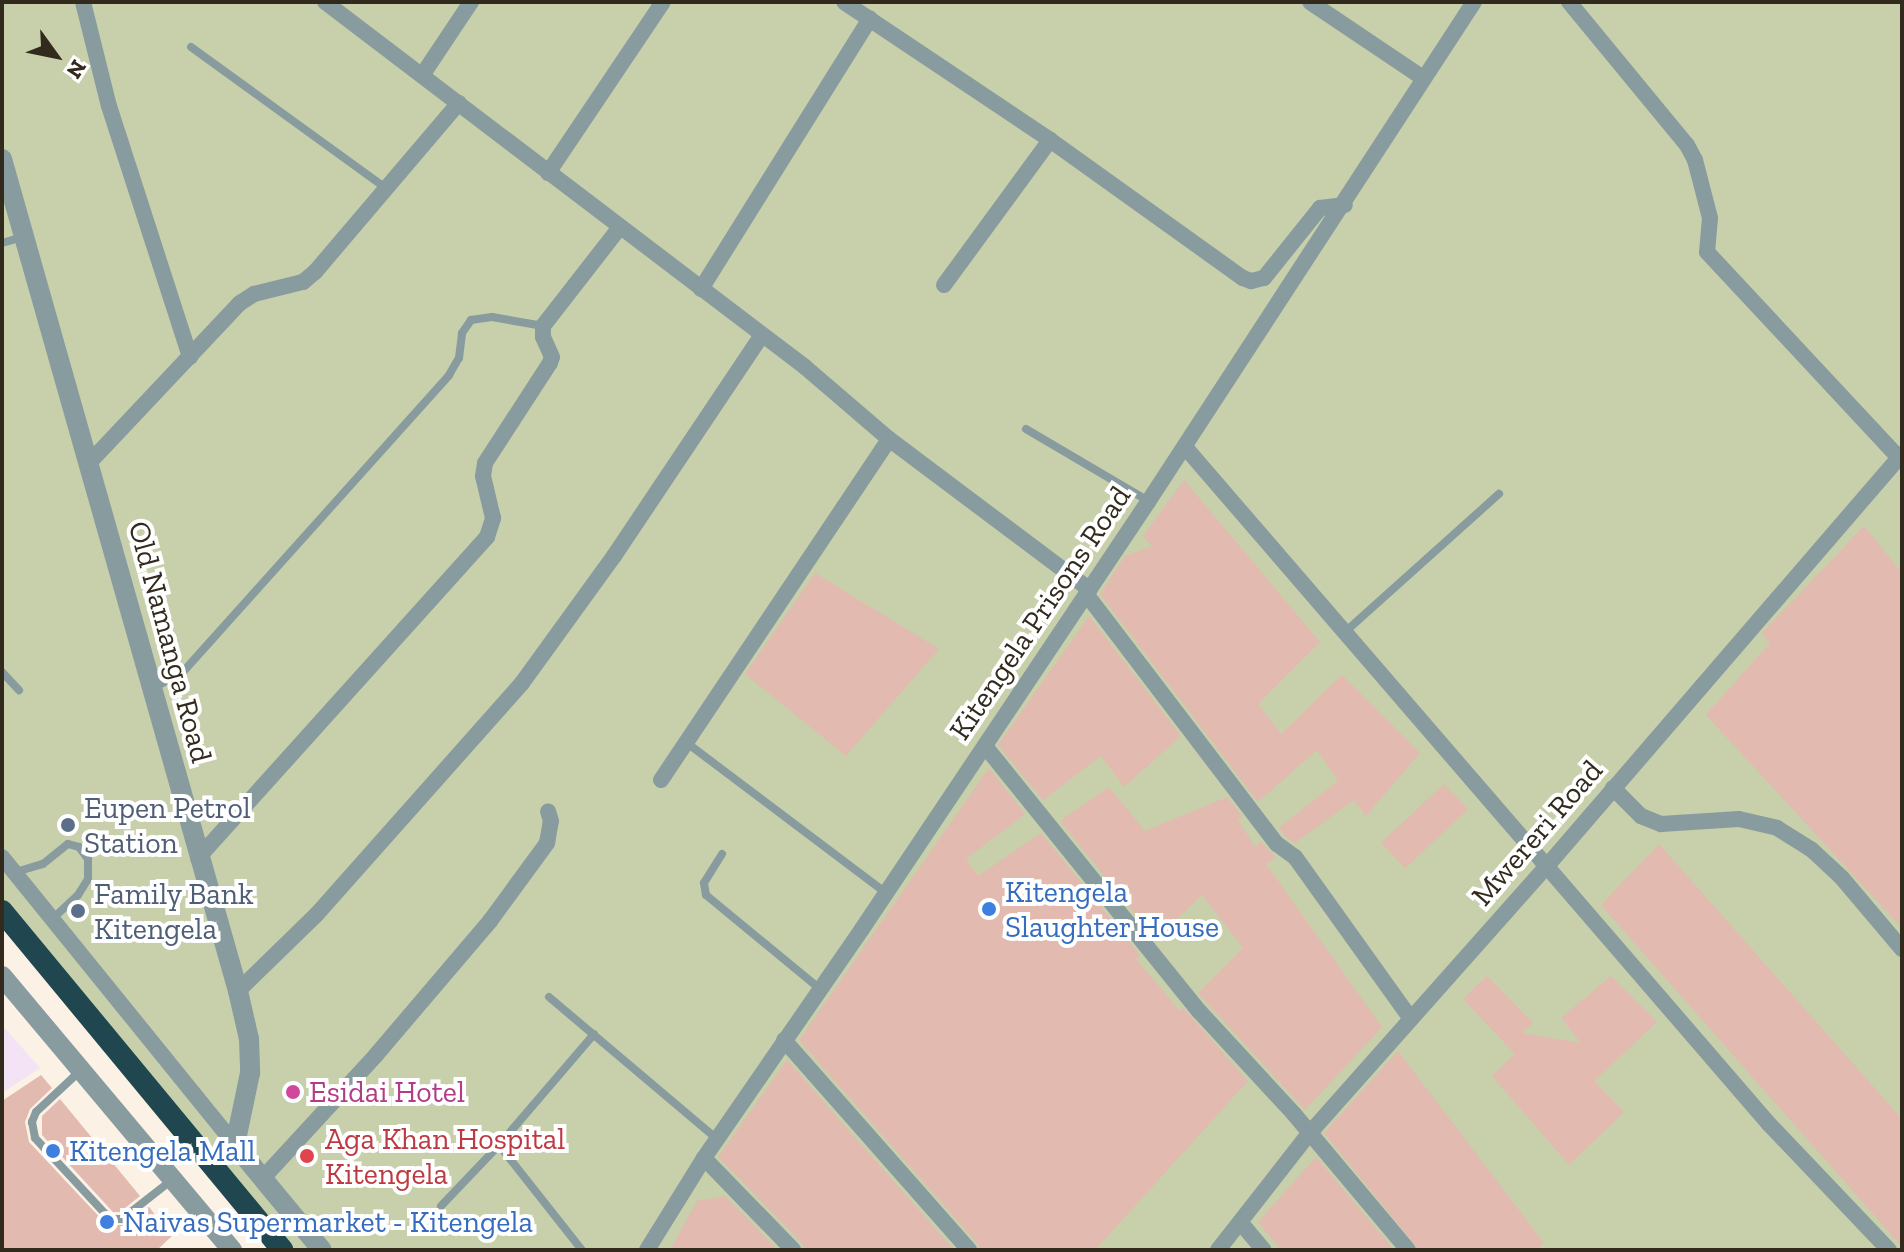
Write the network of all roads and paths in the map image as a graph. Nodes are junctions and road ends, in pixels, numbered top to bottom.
1 (83, 2) edge
2 (471, 2) edge
3 (663, 2) edge
4 (844, 2) edge
5 (1310, 2) edge
6 (1474, 2) edge
7 (1569, 2) edge
8 (336, 5) edge
9 (870, 19) junction
10 (191, 47) dead end
11 (423, 74) junction
12 (1423, 78) junction
13 (459, 103) junction
14 (1050, 140) junction
15 (2, 159) edge
16 (548, 173) junction
17 (388, 189) junction
18 (1345, 205) junction
19 (620, 227) junction
20 (24, 236) junction
21 (2, 243) edge
22 (944, 285) dead end
23 (701, 289) junction
24 (543, 326) junction
25 (762, 335) junction
26 (190, 357) junction
27 (1026, 429) dead end
28 (889, 439) junction
29 (1185, 447) junction
30 (1900, 456) edge
31 (89, 463) junction
32 (1499, 494) dead end
33 (1148, 502) junction
34 (1088, 593) junction
35 (1345, 632) junction
36 (2, 672) edge
37 (151, 689) junction
38 (19, 690) dead end
39 (686, 742) junction
40 (985, 746) junction
41 (661, 780) dead end
42 (1613, 788) junction
43 (548, 811) dead end
44 (722, 854) dead end
45 (2, 857) edge
46 (198, 858) junction
47 (1547, 866) junction
48 (15, 873) junction
49 (885, 892) junction
50 (2, 911) edge
51 (52, 919) junction
52 (1902, 949) edge
53 (2, 976) edge
54 (820, 989) junction
55 (238, 991) junction
56 (549, 997) dead end
57 (1411, 1019) junction
58 (594, 1034) junction
59 (784, 1040) junction
60 (81, 1070) junction
61 (1308, 1135) junction
62 (717, 1139) junction
63 (235, 1145) junction
64 (499, 1145) junction
65 (704, 1158) junction
66 (263, 1178) junction
67 (173, 1179) junction
68 (441, 1206) dead end
69 (1241, 1223) junction
70 (232, 1250) edge
71 (282, 1250) edge
72 (322, 1250) edge
73 (582, 1250) edge
74 (647, 1250) edge
75 (793, 1250) edge
76 (969, 1250) edge
77 (1218, 1250) edge
78 (1264, 1250) edge
79 (1408, 1250) edge
80 (1889, 1250) edge

1 - 26 street
2 - 11 street
3 - 16 street
4 - 9 street
5 - 12 street
6 - 12 street, Kitengela Prisons Road
7 - 30 street
8 - 11 street
9 - 14 street
9 - 23 street
10 - 17 lane
11 - 13 street
12 - 18 street, Kitengela Prisons Road
13 - 16 street
13 - 17 street
14 - 18 street
14 - 22 street
15 - 20 street, Old Namanga Road
16 - 19 street
17 - 26 street
18 - 29 street, Kitengela Prisons Road
19 - 23 street
19 - 24 street
20 - 21 lane
20 - 31 street, Old Namanga Road
23 - 25 street
24 - 37 lane
24 - 46 street
25 - 28 street
25 - 55 street
26 - 31 street
27 - 33 lane
28 - 34 street
28 - 39 street
29 - 33 street, Kitengela Prisons Road
29 - 35 street
30 - 42 street, Mwereri Road
31 - 37 street, Old Namanga Road
32 - 35 lane
33 - 34 street, Kitengela Prisons Road
34 - 40 street, Kitengela Prisons Road
34 - 57 street
35 - 47 street
36 - 38 lane
37 - 46 street, Old Namanga Road
39 - 41 street
39 - 49 lane
40 - 49 street, Kitengela Prisons Road
40 - 61 street
42 - 47 street, Mwereri Road
42 - 52 street
43 - 66 street
44 - 54 lane
45 - 48 street
46 - 55 street, Old Namanga Road
47 - 57 street, Mwereri Road
47 - 80 street
48 - 51 street
48 - 51 lane
49 - 54 street, Kitengela Prisons Road
50 - 71 highway
51 - 63 street
53 - 60 street
54 - 59 street, Kitengela Prisons Road
55 - 63 street, Old Namanga Road
56 - 58 lane
57 - 61 street, Mwereri Road
58 - 62 lane
58 - 64 lane
59 - 62 street, Kitengela Prisons Road
59 - 76 street
60 - 67 street
60 - 67 lane
61 - 69 street, Mwereri Road
61 - 79 street
62 - 65 street, Kitengela Prisons Road
63 - 66 street
64 - 68 lane
64 - 73 lane
65 - 74 street, Kitengela Prisons Road
65 - 75 street
66 - 72 street
67 - 70 street
69 - 77 street, Mwereri Road
69 - 78 street

